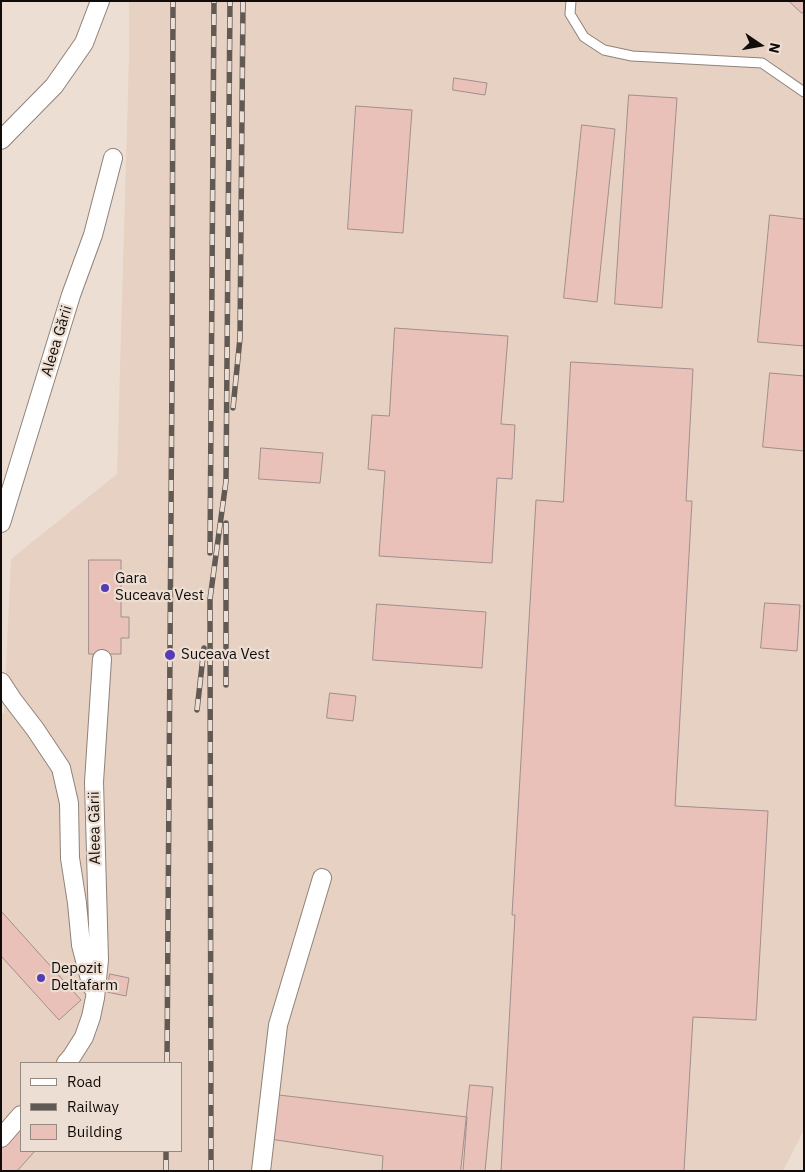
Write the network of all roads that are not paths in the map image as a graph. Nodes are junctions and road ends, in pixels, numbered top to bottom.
1 (100, 1) edge
2 (571, 1) edge
3 (804, 92) edge
4 (4, 137) edge
5 (113, 158) dead end
6 (1, 523) edge
7 (102, 659) dead end
8 (1, 682) edge
9 (322, 878) dead end
10 (95, 998) junction
11 (67, 1062) edge
12 (20, 1116) edge
13 (1, 1138) edge
14 (261, 1171) edge

1 - 4 street
2 - 3 lane
5 - 6 street, Aleea Gării
7 - 10 street, Aleea Gării
8 - 10 street, Aleea Gării
9 - 14 street
10 - 11 street, Aleea Gării
12 - 13 street

